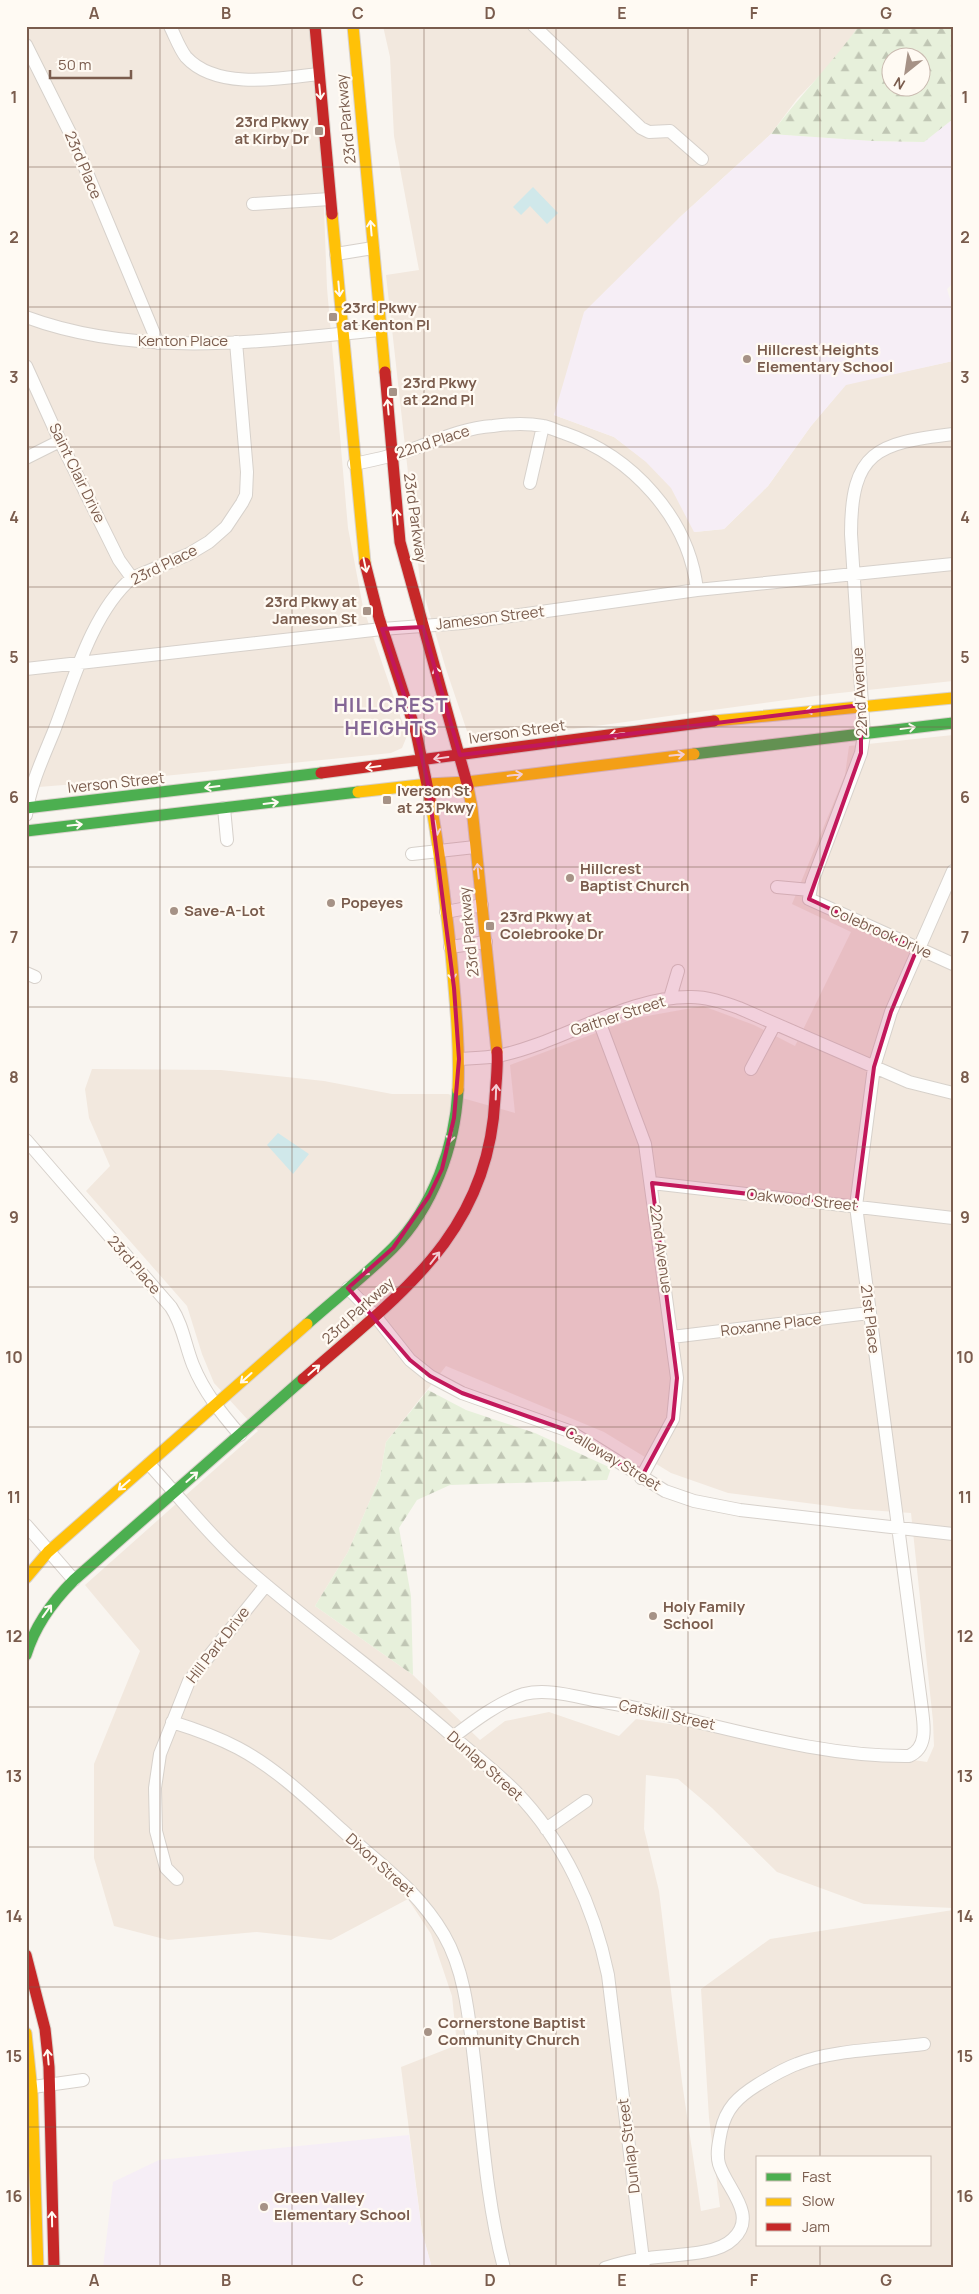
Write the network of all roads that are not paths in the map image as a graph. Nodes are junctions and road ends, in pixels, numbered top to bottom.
1 (170, 26) edge
2 (315, 26) edge
3 (353, 26) edge
4 (534, 26) edge
5 (26, 45) edge
6 (318, 74) junction
7 (702, 159) dead end
8 (330, 199) junction
9 (253, 204) dead end
10 (373, 248) junction
11 (336, 254) junction
12 (26, 317) edge
13 (381, 330) junction
14 (342, 334) junction
15 (236, 342) junction
16 (158, 343) junction
17 (26, 366) edge
18 (543, 426) junction
19 (953, 434) edge
20 (60, 441) junction
21 (392, 456) junction
22 (26, 458) edge
23 (354, 464) junction
24 (530, 483) dead end
25 (953, 564) edge
26 (852, 574) junction
27 (132, 578) junction
28 (697, 590) junction
29 (423, 627) junction
30 (382, 629) junction
31 (80, 663) junction
32 (26, 669) edge
33 (953, 698) edge
34 (862, 705) junction
35 (953, 723) edge
36 (864, 734) junction
37 (460, 755) junction
38 (422, 761) junction
39 (467, 782) junction
40 (428, 784) junction
41 (224, 808) junction
42 (27, 810) edge
43 (26, 831) edge
44 (227, 840) dead end
45 (475, 847) junction
46 (440, 851) junction
47 (412, 854) dead end
48 (953, 871) edge
49 (777, 887) dead end
50 (810, 895) junction
51 (482, 905) junction
52 (446, 912) junction
53 (486, 942) junction
54 (450, 947) junction
55 (917, 950) junction
56 (953, 964) edge
57 (678, 971) dead end
58 (670, 998) junction
59 (599, 1020) junction
60 (775, 1024) junction
61 (497, 1056) junction
62 (459, 1059) junction
63 (874, 1067) junction
64 (751, 1069) dead end
65 (953, 1093) edge
66 (26, 1140) edge
67 (652, 1183) junction
68 (856, 1206) junction
69 (953, 1218) edge
70 (348, 1288) junction
71 (869, 1313) junction
72 (376, 1316) junction
73 (672, 1337) junction
74 (215, 1406) junction
75 (240, 1435) junction
76 (149, 1464) junction
77 (641, 1478) junction
78 (175, 1492) junction
79 (26, 1524) edge
80 (900, 1528) junction
81 (953, 1534) edge
82 (48, 1552) junction
83 (26, 1578) edge
84 (74, 1580) junction
85 (266, 1585) junction
86 (26, 1655) edge
87 (172, 1722) junction
88 (454, 1737) junction
89 (892, 1755) joint
90 (586, 1801) dead end
91 (546, 1829) junction
92 (178, 1879) dead end
93 (26, 1954) edge
94 (26, 2033) edge
95 (924, 2044) dead end
96 (83, 2080) dead end
97 (50, 2084) junction
98 (29, 2087) edge
99 (643, 2263) edge
100 (38, 2268) edge
101 (54, 2268) edge
102 (504, 2268) edge
103 (605, 2268) edge

1 - 6 street
2 - 6 street, 23rd Parkway
10 -> 3 street, 23rd Parkway
4 - 7 street
5 - 16 street, 23rd Place
6 -> 8 street, 23rd Parkway
8 - 9 street
8 - 11 street, 23rd Parkway
10 - 11 street
10 - 13 street, 23rd Parkway
11 -> 14 street, 23rd Parkway
12 - 16 street, Kenton Place
13 - 14 street, Kenton Place
21 -> 13 street, 23rd Parkway
14 - 15 street, Kenton Place
14 - 23 street, 23rd Parkway
15 - 16 street, Kenton Place
15 - 27 street, 23rd Place
17 - 20 street, Saint Clair Drive
18 - 21 street, 22nd Place
18 - 24 street
18 - 28 street, 22nd Place
19 - 26 street, 22nd Avenue
20 - 22 street
20 - 27 street, Saint Clair Drive
21 - 23 street, 22nd Place
29 -> 21 street, 23rd Parkway
23 -> 30 street, 23rd Parkway
25 - 26 street, Jameson Street
26 - 28 street, Jameson Street
26 - 34 street, 22nd Avenue
27 - 31 street, 23rd Place
28 - 29 street, Jameson Street
29 - 30 street, Jameson Street
37 -> 29 street, 23rd Parkway
30 - 31 street, Jameson Street
30 - 38 street, 23rd Parkway
31 - 32 street, Jameson Street
31 - 42 street, 23rd Place
33 - 34 street, Iverson Street
34 - 36 street, 22nd Avenue
34 -> 37 street, Iverson Street
36 -> 35 street
39 -> 36 street
36 - 50 street, 22nd Avenue
37 -> 38 street, Iverson Street
37 - 39 street, 23rd Parkway
38 - 40 street, 23rd Parkway
38 -> 42 street, Iverson Street
39 - 40 street
39 - 45 street, 23rd Parkway
41 -> 40 street
40 -> 46 street, 23rd Parkway
43 -> 41 street
41 - 44 street
45 - 46 street
51 -> 45 street, 23rd Parkway
46 - 47 street
46 - 52 street, 23rd Parkway
48 - 55 street, 21st Place
49 - 50 street
50 - 55 street, Colebrook Drive
51 - 52 street
51 - 53 street, 23rd Parkway
52 - 54 street, 23rd Parkway
53 - 54 street
53 - 61 street, 23rd Parkway
54 -> 62 street, 23rd Parkway
55 - 56 street, Colebrook Drive
55 - 63 street, 21st Place
57 - 58 street
58 - 59 street, Gaither Street
58 - 60 street, Gaither Street
59 - 61 street, Gaither Street
59 - 67 street, 22nd Avenue
60 - 63 street, Gaither Street
60 - 64 street
61 - 62 street, Gaither Street
72 -> 61 street, 23rd Parkway
62 -> 70 street, 23rd Parkway
63 - 65 street, Gaither Street
63 - 68 street, 21st Place
66 - 74 street, 23rd Place
67 - 68 street, Oakwood Street
67 - 73 street, 22nd Avenue
68 - 69 street, Oakwood Street
68 - 71 street, 21st Place
70 - 72 street, Calloway Street
70 -> 74 street, 23rd Parkway
71 - 73 street, Roxanne Place
71 - 80 street, 21st Place
75 -> 72 street, 23rd Parkway
72 - 77 street, Calloway Street
73 - 77 street, 22nd Avenue
74 - 75 street, 23rd Place
74 - 76 street, 23rd Parkway
78 -> 75 street, 23rd Parkway
76 - 78 street, Dunlap Street
76 -> 82 street, 23rd Parkway
77 - 80 street, Calloway Street
78 - 84 street, 23rd Parkway
78 - 85 street, Dunlap Street
79 - 82 street
80 - 81 street, Calloway Street
80 - 89 street, 21st Place
82 - 83 street, 23rd Parkway
82 - 84 street
86 -> 84 street, 23rd Parkway
85 - 87 street, Hill Park Drive
85 - 88 street, Dunlap Street
87 - 92 street, Hill Park Drive
87 - 102 street, Dixon Street
88 - 89 street, Catskill Street
88 - 91 street, Dunlap Street
90 - 91 street
91 - 99 street, Dunlap Street
97 -> 93 street
94 - 98 street
95 - 99 street
96 - 97 street
97 - 98 street
101 -> 97 street
98 - 100 street
99 - 103 street

